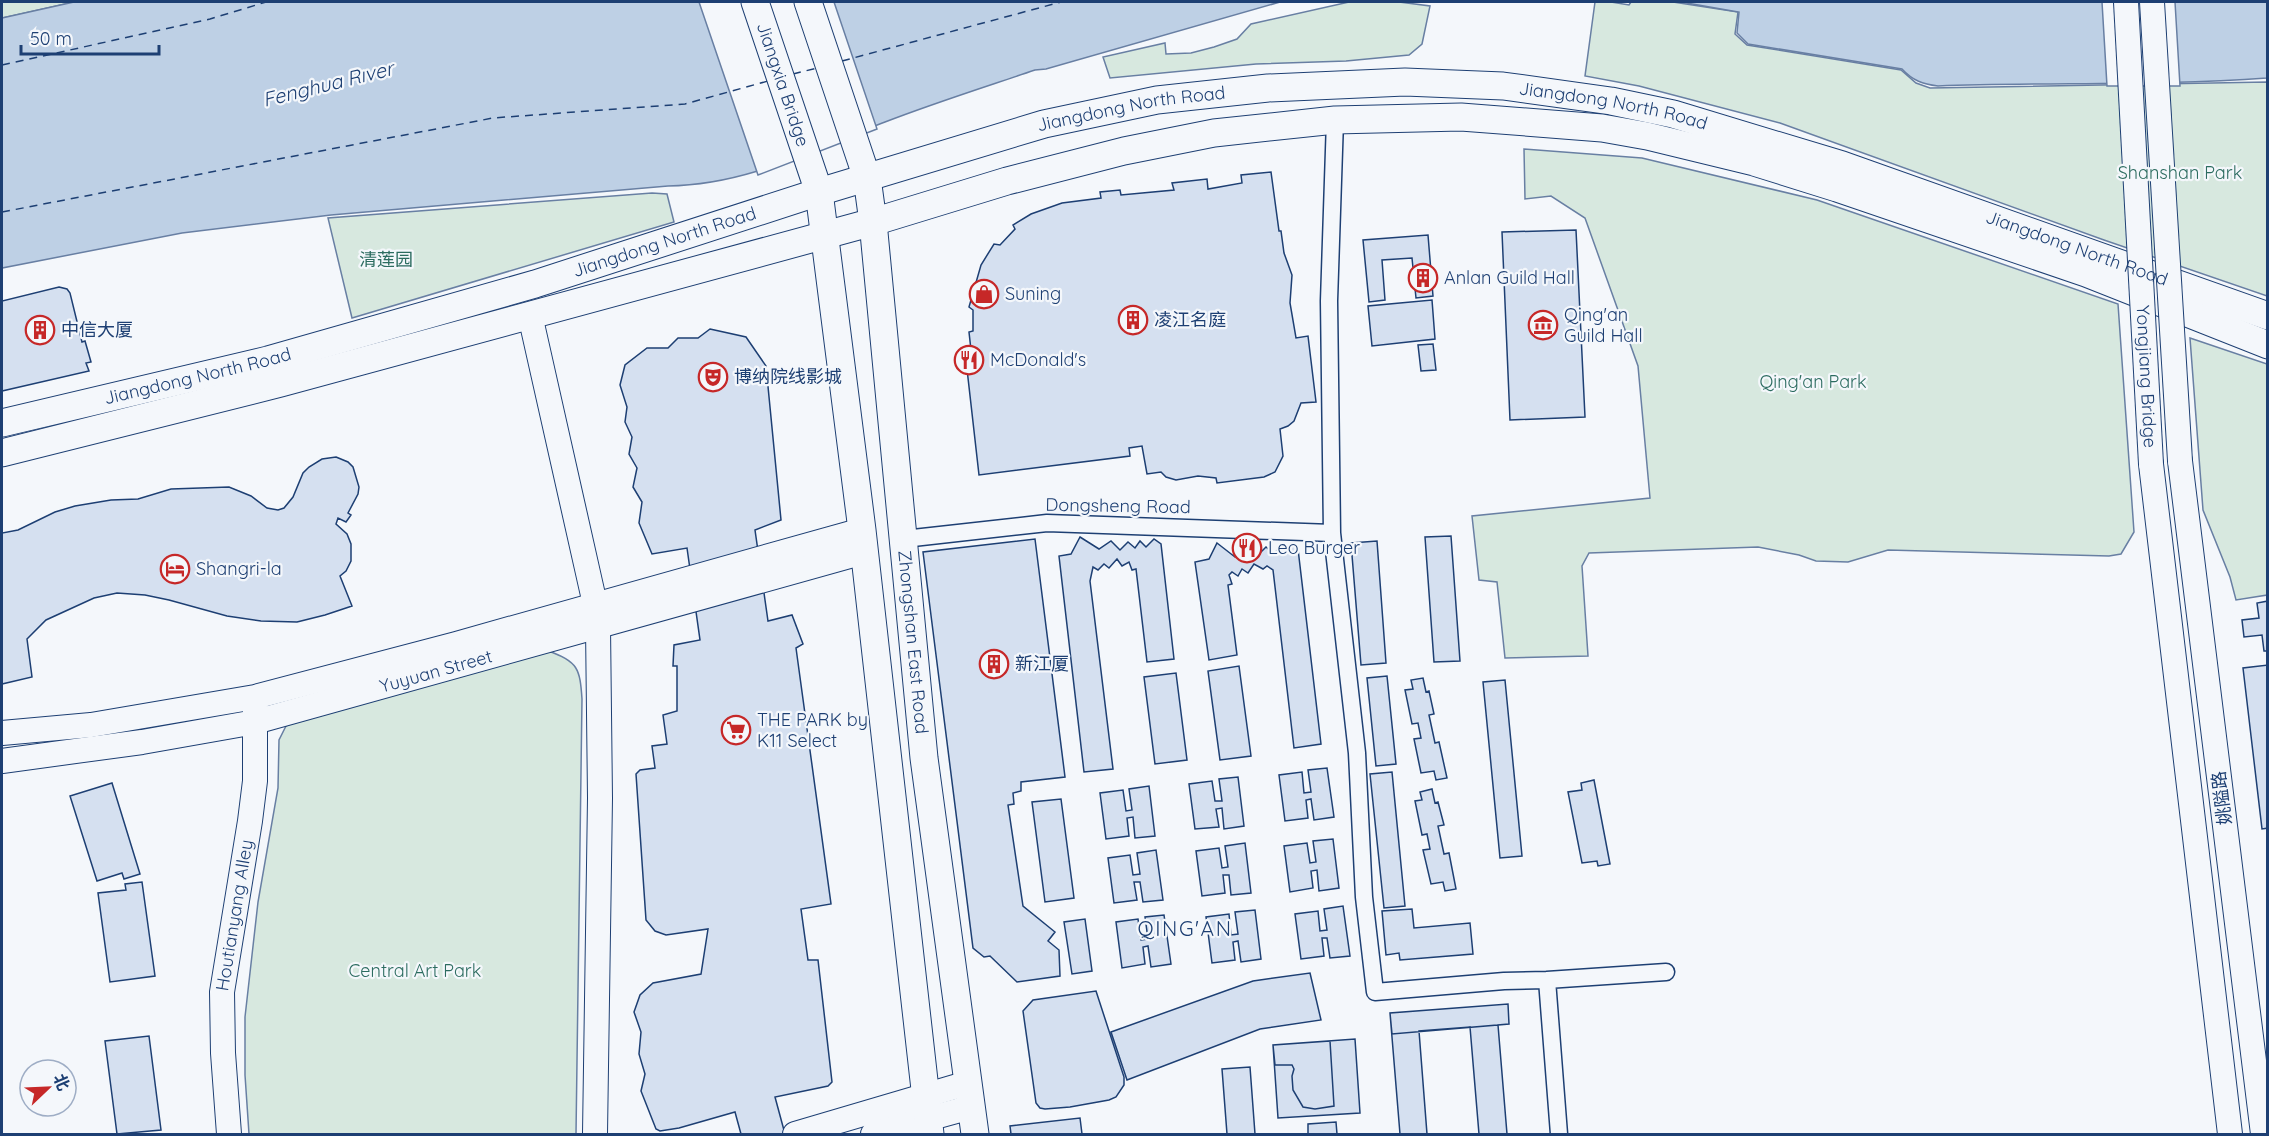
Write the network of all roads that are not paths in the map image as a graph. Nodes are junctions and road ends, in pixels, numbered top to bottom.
1 (755, 2) edge
2 (808, 2) edge
3 (2126, 2) edge
4 (2152, 2) edge
5 (1335, 120) junction
6 (867, 178) junction
7 (815, 180) junction
8 (873, 222) junction
9 (825, 234) junction
10 (530, 315) junction
11 (2268, 316) edge
12 (2268, 345) edge
13 (2, 423) edge
14 (2, 453) edge
15 (2180, 461) joint
16 (2151, 464) joint
17 (1332, 533) junction
18 (904, 539) junction
19 (863, 541) junction
20 (597, 615) junction
21 (255, 697) junction
22 (255, 722) junction
23 (2, 733) edge
24 (2, 761) edge
25 (1666, 972) dead end
26 (1547, 980) junction
27 (970, 1095) junction
28 (928, 1116) edge
29 (229, 1134) edge
30 (595, 1134) edge
31 (795, 1134) edge
32 (873, 1134) edge
33 (975, 1134) edge
34 (1559, 1134) edge
35 (2230, 1134) edge
36 (2263, 1134) edge

1 - 7 main road, Jiangxia Bridge
2 - 6 main road, Zhongshan East Road
3 - 16 street, Yongjiang Bridge, bridge
4 - 15 street, Yongjiang Bridge, bridge
5 - 8 main road, Jiangdong North Road
5 - 12 main road, Jiangdong North Road
5 - 17 street
6 - 7 main road, Jiangdong North Road
6 - 8 main road, Zhongshan East Road
6 - 11 main road, Jiangdong North Road
7 - 9 main road, Zhongshan East Road
7 - 13 main road, Jiangdong North Road
8 - 9 main road, Jiangdong North Road
8 - 18 main road, Zhongshan East Road
9 - 10 main road, Jiangdong North Road
9 - 19 main road, Zhongshan East Road
10 - 14 main road, Jiangdong North Road
10 - 20 street
15 - 36 street, 姚隘路
16 - 35 street, 姚隘路
17 - 18 street, Dongsheng Road
17 - 26 street
18 - 27 main road, Zhongshan East Road
19 - 20 street, Yuyuan Street
19 - 28 main road, Zhongshan East Road
20 - 21 street, Yuyuan Street
20 - 22 street, Yuyuan Street
20 - 30 street
21 - 22 street, Houtianyang Alley
21 - 23 street, Yuyuan Street
22 - 24 street, Yuyuan Street
22 - 29 street, Houtianyang Alley
25 - 26 street
26 - 34 street
27 - 28 street
27 - 33 main road, Zhongshan East Road
28 - 31 street
28 - 32 street

